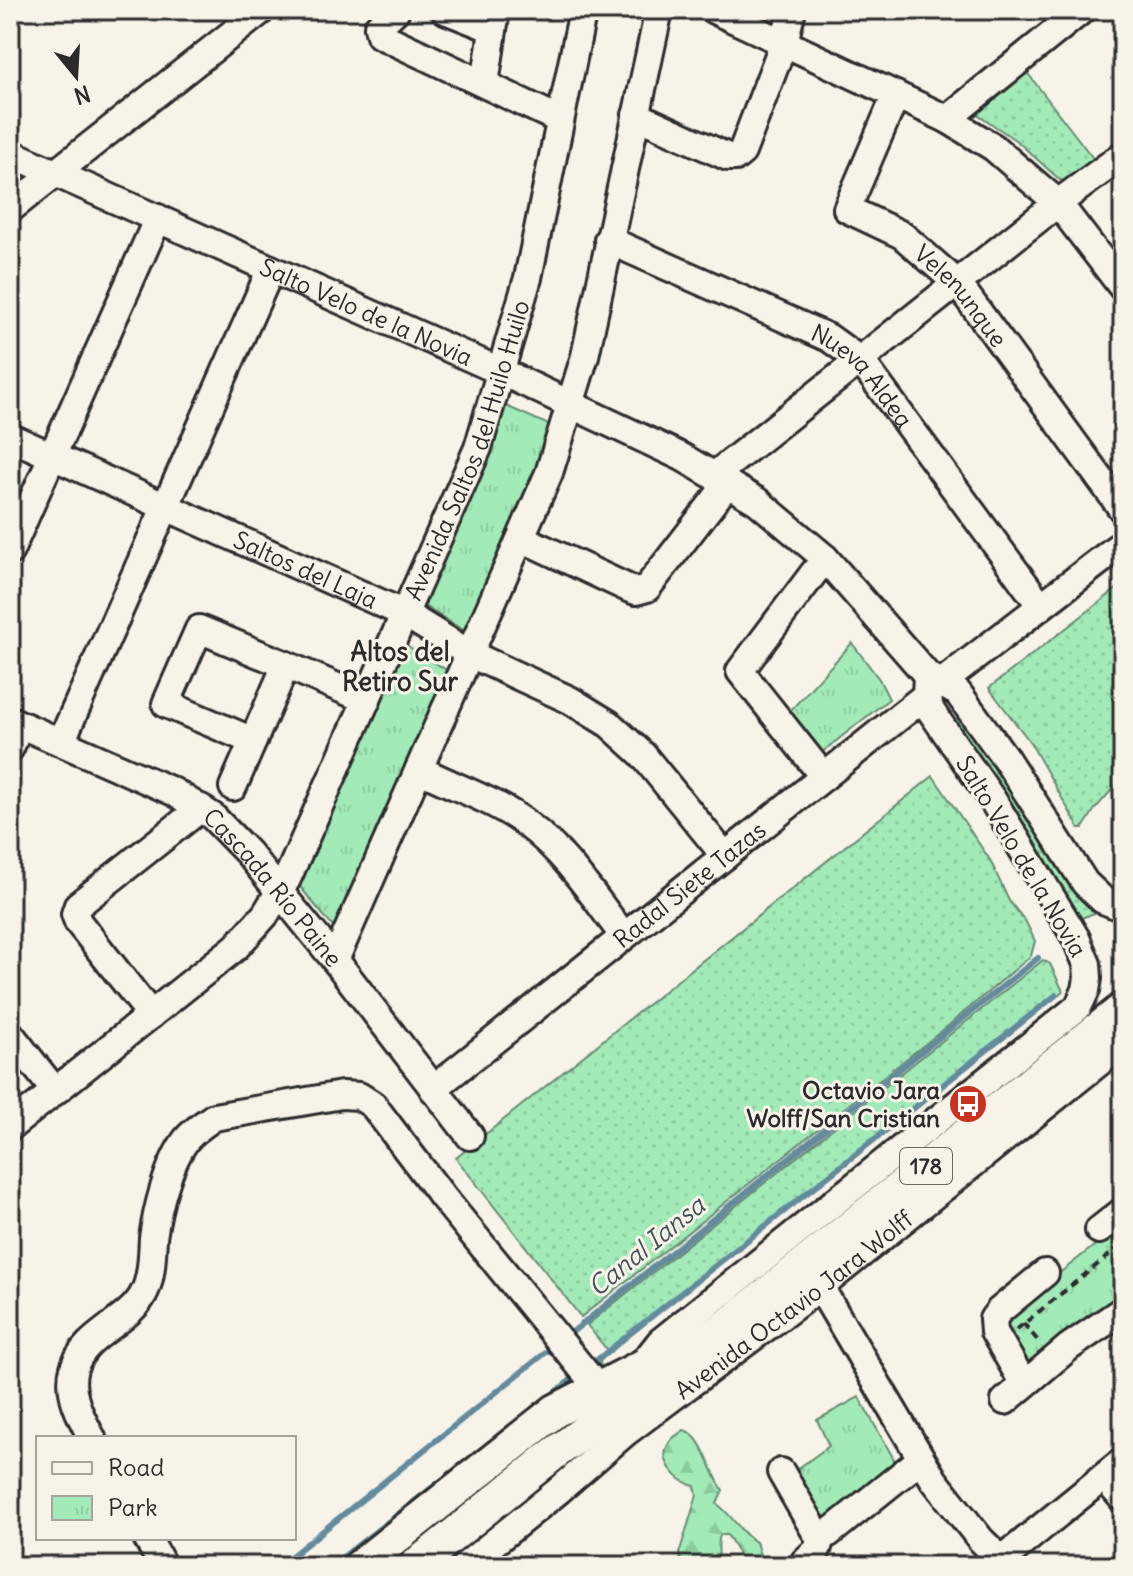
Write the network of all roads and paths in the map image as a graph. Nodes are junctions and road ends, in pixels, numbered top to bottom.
1 (262, 10) edge
2 (396, 10) edge
3 (445, 10) edge
4 (583, 10) edge
5 (659, 10) edge
6 (714, 10) edge
7 (792, 10) edge
8 (1082, 10) edge
9 (495, 19) edge
10 (784, 42) junction
11 (485, 84) junction
12 (896, 95) junction
13 (636, 115) junction
14 (947, 119) junction
15 (560, 120) junction
16 (10, 153) edge
17 (1123, 155) edge
18 (55, 173) junction
19 (1058, 203) junction
20 (10, 209) edge
21 (158, 218) junction
22 (608, 240) junction
23 (271, 269) junction
24 (958, 284) junction
25 (1123, 288) edge
26 (861, 361) junction
27 (502, 372) junction
28 (570, 406) junction
29 (10, 437) edge
30 (52, 456) junction
31 (722, 479) junction
32 (166, 506) junction
33 (1123, 510) edge
34 (521, 538) junction
35 (1123, 543) edge
36 (10, 551) edge
37 (825, 558) junction
38 (1041, 606) junction
39 (405, 614) junction
40 (470, 654) junction
41 (286, 665) junction
42 (935, 683) junction
43 (367, 700) junction
44 (13, 731) edge
45 (253, 741) junction
46 (61, 742) junction
47 (419, 769) junction
48 (824, 777) junction
49 (233, 787) dead end
50 (201, 808) junction
51 (725, 856) junction
52 (279, 894) junction
53 (1123, 908) edge
54 (624, 936) junction
55 (335, 960) junction
56 (1123, 1009) edge
57 (151, 1015) junction
58 (10, 1034) edge
59 (1123, 1043) edge
60 (433, 1089) junction
61 (55, 1091) junction
62 (10, 1127) edge
63 (470, 1136) dead end
64 (1123, 1211) edge
65 (1099, 1230) dead end
66 (1123, 1244) edge
67 (1045, 1273) dead end
68 (820, 1287) junction
69 (1123, 1310) edge
70 (729, 1324) junction
71 (988, 1331) junction
72 (641, 1366) junction
73 (598, 1388) junction
74 (91, 1436) edge
75 (921, 1459) junction
76 (1113, 1469) edge
77 (781, 1472) dead end
78 (1123, 1499) edge
79 (822, 1535) junction
80 (148, 1540) edge
81 (805, 1561) dead end
82 (1001, 1564) edge
83 (163, 1566) edge
84 (360, 1566) edge
85 (415, 1566) edge
86 (465, 1566) edge

1 - 18 street
2 - 11 street
3 - 9 street
4 - 15 street, Avenida Saltos del Huilo Huilo
5 - 13 street
6 - 10 street
7 - 10 street
8 - 14 street
9 - 11 street
10 - 12 street
10 - 13 street
11 - 15 street
12 - 14 street
12 - 24 street, Velenunque
13 - 22 street
14 - 19 street
15 - 27 street, Avenida Saltos del Huilo Huilo
16 - 18 street, Salto Velo de la Novia
17 - 19 street
18 - 20 street
18 - 21 street, Salto Velo de la Novia
19 - 24 street
19 - 25 street
21 - 23 street, Salto Velo de la Novia
21 - 30 street
22 - 26 street, Nueva Aldea
22 - 28 street
23 - 27 street, Salto Velo de la Novia
23 - 32 street
24 - 26 street
24 - 33 street, Velenunque
26 - 31 street
26 - 38 street, Nueva Aldea
27 - 28 street, Salto Velo de la Novia
27 - 39 street, Avenida Saltos del Huilo Huilo
28 - 31 street, Salto Velo de la Novia
28 - 34 street
29 - 30 street, Saltos del Laja
30 - 32 street, Saltos del Laja
30 - 36 street
31 - 34 street
31 - 37 street, Salto Velo de la Novia
32 - 39 street, Saltos del Laja
32 - 46 street
34 - 40 street
35 - 38 street, Radal Siete Tazas
37 - 42 street, Salto Velo de la Novia
37 - 48 street
38 - 42 street, Radal Siete Tazas
39 - 40 street, Saltos del Laja
39 - 43 street, Avenida Saltos del Huilo Huilo
40 - 47 street
40 - 51 street, Saltos del Laja
41 - 43 street
41 - 45 street
41 - 45 street
42 - 48 street, Radal Siete Tazas
42 - 53 street, Salto Velo de la Novia
42 - 72 street, Salto Velo de la Novia
43 - 52 street, Avenida Saltos del Huilo Huilo
44 - 46 street, Cascada Río Paine
45 - 49 street
46 - 50 street, Cascada Río Paine
47 - 54 street
47 - 55 street
48 - 51 street, Radal Siete Tazas
50 - 52 street, Cascada Río Paine
50 - 57 street
51 - 54 street, Radal Siete Tazas
52 - 55 street, Cascada Río Paine
52 - 57 street, Avenida Saltos del Huilo Huilo
54 - 60 street, Radal Siete Tazas
55 - 60 street, Cascada Río Paine
56 - 70 main road, Avenida Octavio Jara Wolff / 178
57 - 61 street, Avenida Saltos del Huilo Huilo
58 - 61 street
59 - 68 street, Avenida Octavio Jara Wolff
60 - 63 street, Cascada Río Paine
61 - 62 street, Avenida Saltos del Huilo Huilo
64 - 65 street
66 - 71 path
67 - 71 street
68 - 75 street
68 - 86 street, Avenida Octavio Jara Wolff
69 - 71 street
70 - 72 main road, Avenida Octavio Jara Wolff / 178
70 - 85 main road, Avenida Octavio Jara Wolff / 178
72 - 73 main road, Avenida Octavio Jara Wolff / 178
73 - 74 street
73 - 84 main road, Avenida Octavio Jara Wolff / 178
75 - 79 street
75 - 82 street
76 - 78 street
76 - 82 street
77 - 79 street
79 - 81 street
80 - 83 street

